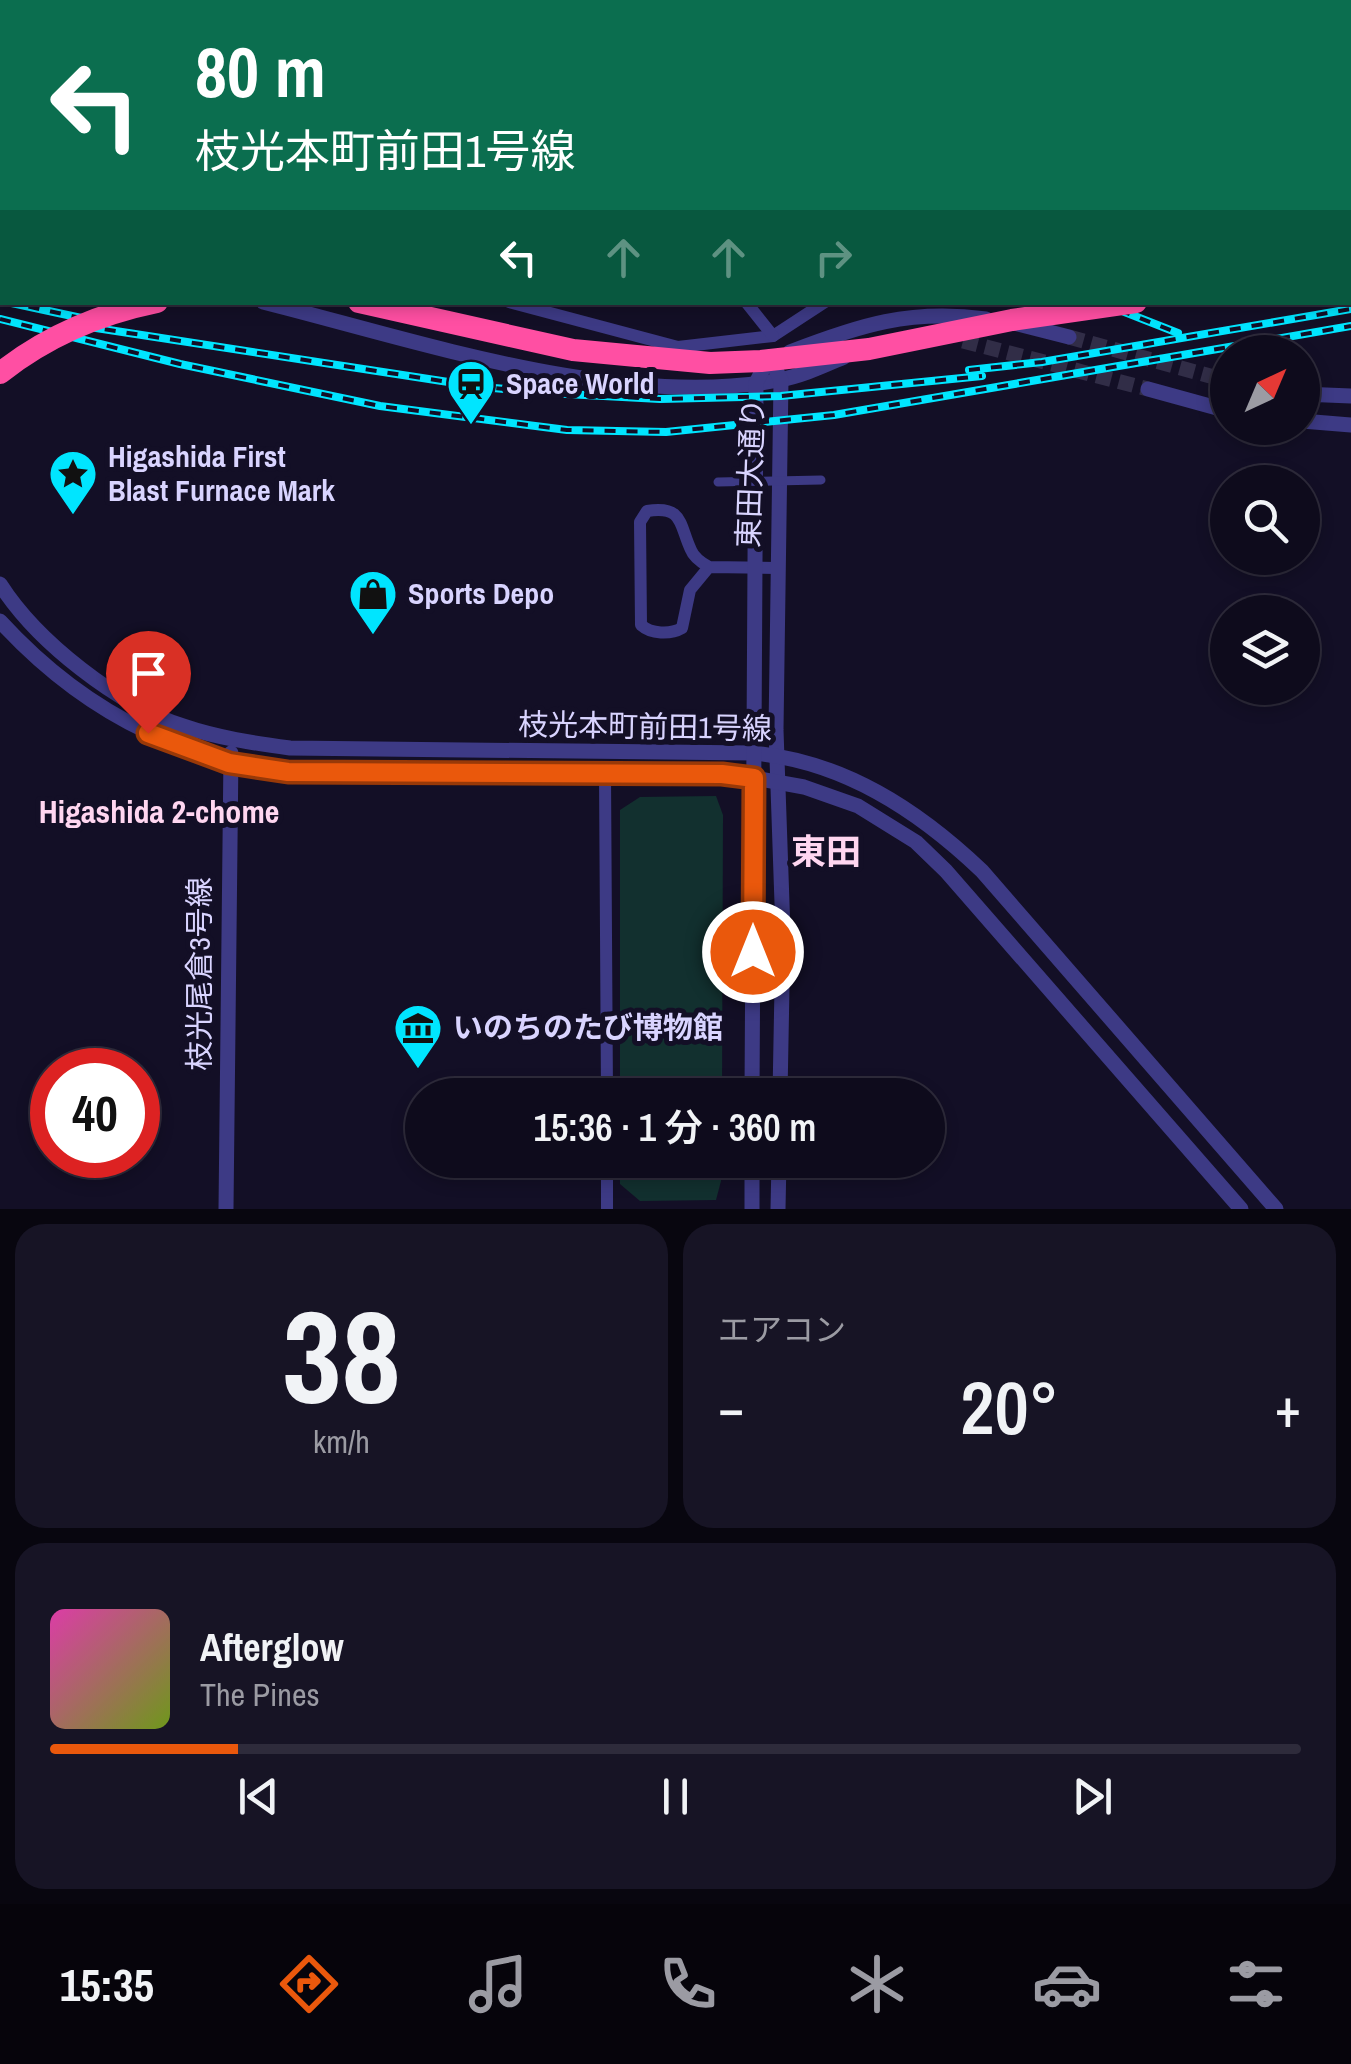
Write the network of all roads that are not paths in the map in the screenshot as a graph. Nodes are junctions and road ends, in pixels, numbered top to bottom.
1 (96, 305) edge
2 (146, 305) edge
3 (276, 305) edge
4 (376, 305) edge
5 (376, 305) edge
6 (520, 305) edge
7 (748, 305) edge
8 (820, 305) edge
9 (1077, 305) edge
10 (1113, 305) edge
11 (1012, 319) junction
12 (773, 336) junction
13 (1069, 337) tunnel mouth
14 (963, 341) tunnel mouth
15 (769, 357) junction
16 (0, 359) edge
17 (0, 373) edge
18 (781, 380) junction
19 (756, 383) junction
20 (1148, 389) tunnel mouth
21 (1320, 395) edge
22 (1351, 396) edge
23 (1210, 406) edge
24 (1320, 422) edge
25 (1351, 425) edge
26 (821, 480) dead end
27 (718, 482) dead end
28 (709, 567) junction
29 (754, 568) junction
30 (776, 568) junction
31 (0, 584) edge
32 (0, 621) edge
33 (234, 740) junction
34 (752, 754) junction
35 (777, 756) junction
36 (229, 763) junction
37 (605, 774) junction
38 (754, 778) junction
39 (776, 782) junction
40 (606, 1078) edge
41 (752, 1078) edge
42 (780, 1078) edge
43 (607, 1178) edge
44 (752, 1178) edge
45 (778, 1178) edge
46 (226, 1209) edge
47 (607, 1209) edge
48 (752, 1209) edge
49 (778, 1209) edge
50 (1241, 1209) edge
51 (1276, 1209) edge

1 - 16 highway
2 - 17 highway, bridge
3 - 19 street
4 - 11 highway, bridge
5 - 15 street
6 - 12 street
7 - 12 street
8 - 12 street
9 - 11 highway, bridge
10 - 11 highway, bridge
13 - 15 street
14 - 18 street
15 - 18 street, 東田大通り
15 - 19 street, 東田大通り
18 - 19 street
18 - 30 street, 東田大通り
19 - 29 street, 東田大通り
20 - 23 street
21 - 22 street
24 - 25 street
26 - 27 street, bridge
28 - 28 street
28 - 29 street
29 - 30 street
29 - 34 street, 東田大通り
30 - 35 street, 東田大通り
31 - 33 street, 枝光本町前田1号線
32 - 36 street, 枝光本町前田1号線
33 - 34 street, 枝光本町前田1号線
33 - 36 street, 枝光尾倉3号線
34 - 35 street, 枝光本町前田1号線
34 - 38 street, 東田大通り
35 - 39 street, 東田大通り
35 - 51 street, 枝光本町前田1号線
36 - 37 street, 枝光本町前田1号線
36 - 46 street, 枝光尾倉3号線
37 - 38 street, 枝光本町前田1号線
37 - 40 street
38 - 39 street, 枝光本町前田1号線
38 - 41 street, 東田大通り
39 - 42 street, 東田大通り
39 - 50 street, 枝光本町前田1号線
43 - 47 street
44 - 48 street
45 - 49 street

